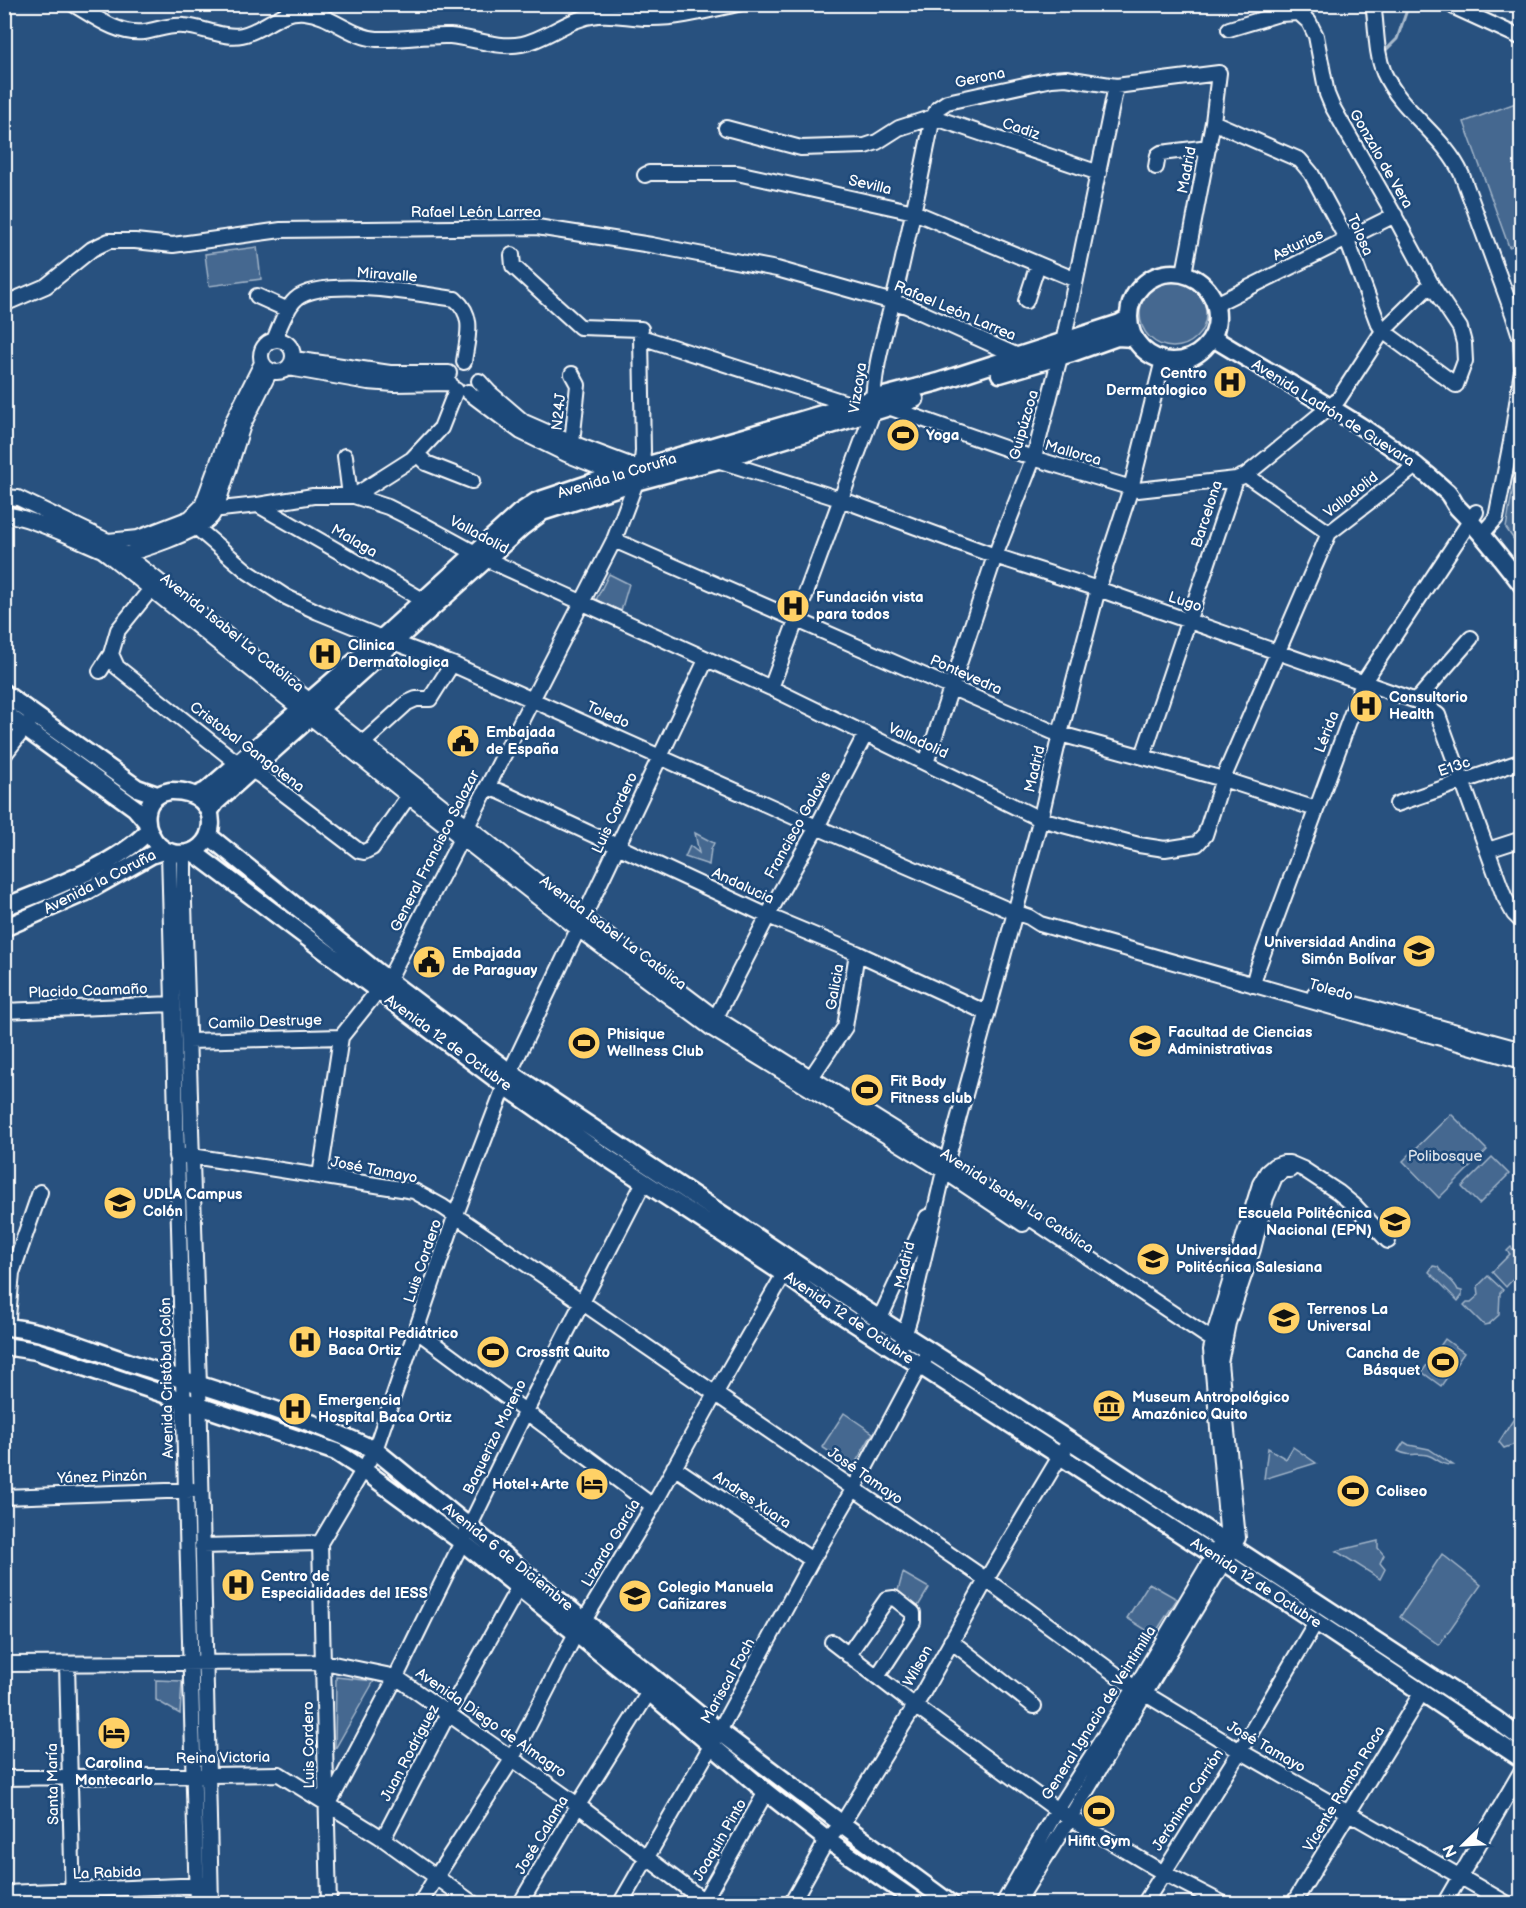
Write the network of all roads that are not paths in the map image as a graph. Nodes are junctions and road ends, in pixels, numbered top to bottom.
1 (74, 4) edge
2 (738, 4) edge
3 (1373, 4) edge
4 (1454, 8) dead end
5 (1229, 29) dead end
6 (1521, 38) edge
7 (1219, 73) joint
8 (1116, 86) junction
9 (933, 117) junction
10 (1214, 122) junction
11 (726, 128) dead end
12 (1209, 147) junction
13 (1156, 167) dead end
14 (1099, 173) junction
15 (645, 175) dead end
16 (915, 212) junction
17 (1395, 215) junction
18 (1347, 240) junction
19 (512, 255) dead end
20 (1038, 264) junction
21 (1184, 273) junction
22 (1076, 280) junction
23 (1431, 284) junction
24 (257, 296) dead end
25 (892, 301) junction
26 (1026, 301) dead end
27 (4, 304) edge
28 (1216, 306) junction
29 (288, 310) junction
30 (1129, 318) junction
31 (1383, 331) junction
32 (641, 333) junction
33 (1134, 338) junction
34 (1213, 338) junction
35 (274, 340) junction
36 (1061, 350) junction
37 (1020, 357) junction
38 (1164, 360) junction
39 (464, 362) junction
40 (291, 363) junction
41 (266, 367) junction
42 (1521, 369) edge
43 (572, 374) dead end
44 (479, 381) junction
45 (456, 385) junction
46 (1456, 385) joint
47 (853, 405) junction
48 (878, 406) junction
49 (1329, 407) junction
50 (1516, 444) edge
51 (569, 449) junction
52 (715, 453) junction
53 (417, 454) junction
54 (345, 456) dead end
55 (1033, 458) junction
56 (1417, 465) junction
57 (618, 474) junction
58 (638, 475) junction
59 (1241, 477) junction
60 (472, 481) dead end
61 (1131, 488) junction
62 (352, 496) junction
63 (4, 497) edge
64 (841, 500) junction
65 (258, 505) junction
66 (202, 506) junction
67 (216, 509) junction
68 (4, 515) edge
69 (1473, 516) junction
70 (193, 523) junction
71 (1486, 530) junction
72 (1329, 533) junction
73 (614, 540) junction
74 (108, 541) junction
75 (140, 543) junction
76 (124, 554) junction
77 (110, 556) junction
78 (480, 556) junction
79 (995, 556) junction
80 (1518, 573) edge
81 (151, 589) junction
82 (1098, 590) junction
83 (582, 604) junction
84 (427, 605) junction
85 (797, 619) junction
86 (1189, 621) junction
87 (1471, 638) dead end
88 (388, 640) junction
89 (1277, 653) junction
90 (111, 654) junction
91 (706, 660) junction
92 (452, 664) junction
93 (100, 671) dead end
94 (1363, 683) junction
95 (951, 686) junction
96 (771, 688) junction
97 (4, 693) edge
98 (533, 700) junction
99 (1416, 701) junction
100 (310, 709) junction
101 (4, 713) edge
102 (30, 722) junction
103 (1060, 734) junction
104 (865, 735) junction
105 (363, 743) junction
106 (4, 755) edge
107 (659, 756) junction
108 (1143, 756) junction
109 (1521, 761) edge
110 (926, 763) junction
111 (245, 767) junction
112 (1223, 779) junction
113 (1463, 781) junction
114 (487, 788) junction
115 (412, 791) junction
116 (157, 795) junction
117 (195, 796) junction
118 (1397, 804) dead end
119 (1316, 809) junction
120 (209, 812) junction
121 (1040, 819) junction
122 (147, 825) junction
123 (817, 828) junction
124 (464, 831) junction
125 (208, 836) junction
126 (1521, 839) edge
127 (618, 846) junction
128 (1488, 850) junction
129 (177, 852) junction
130 (4, 907) edge
131 (1015, 913) junction
132 (768, 916) junction
133 (1521, 922) edge
134 (6, 923) edge
135 (580, 923) junction
136 (857, 953) junction
137 (1254, 981) junction
138 (382, 986) junction
139 (173, 1004) junction
140 (4, 1011) edge
141 (987, 1013) junction
142 (713, 1023) junction
143 (341, 1037) junction
144 (189, 1041) junction
145 (1521, 1050) edge
146 (1521, 1061) edge
147 (507, 1079) junction
148 (808, 1082) junction
149 (176, 1156) junction
150 (192, 1156) junction
151 (945, 1166) junction
152 (320, 1176) junction
153 (644, 1182) junction
154 (941, 1186) junction
155 (40, 1192) dead end
156 (456, 1214) junction
157 (1384, 1240) dead end
158 (788, 1267) junction
159 (582, 1302) junction
160 (6, 1327) edge
161 (877, 1327) junction
162 (417, 1331) junction
163 (905, 1335) junction
164 (4, 1346) edge
165 (1217, 1348) junction
166 (899, 1352) junction
167 (938, 1355) junction
168 (920, 1365) junction
169 (192, 1383) junction
170 (715, 1394) junction
171 (192, 1404) junction
172 (526, 1411) junction
173 (1070, 1440) junction
174 (375, 1450) junction
175 (1060, 1456) junction
176 (674, 1467) junction
177 (362, 1469) junction
178 (854, 1488) junction
179 (185, 1490) junction
180 (201, 1490) junction
181 (4, 1497) edge
182 (653, 1506) junction
183 (466, 1535) junction
184 (320, 1543) junction
185 (1228, 1544) junction
186 (202, 1546) junction
187 (1218, 1559) junction
188 (812, 1560) junction
189 (986, 1580) junction
190 (518, 1588) junction
191 (1316, 1622) junction
192 (580, 1627) junction
193 (951, 1641) junction
194 (832, 1642) dead end
195 (1381, 1644) junction
196 (1352, 1646) junction
197 (848, 1655) junction
198 (324, 1662) junction
199 (198, 1663) junction
200 (4, 1664) edge
201 (67, 1664) junction
202 (396, 1677) junction
203 (877, 1677) junction
204 (1140, 1690) junction
205 (649, 1692) junction
206 (1422, 1692) junction
207 (1459, 1695) junction
208 (914, 1706) junction
209 (1034, 1706) dead end
210 (449, 1712) junction
211 (715, 1738) junction
212 (1521, 1739) edge
213 (1240, 1751) junction
214 (512, 1758) junction
215 (1521, 1759) edge
216 (1521, 1770) edge
217 (201, 1775) junction
218 (70, 1777) junction
219 (4, 1778) edge
220 (766, 1792) junction
221 (327, 1803) junction
222 (578, 1806) junction
223 (1349, 1813) junction
224 (1063, 1814) junction
225 (842, 1824) junction
226 (383, 1839) junction
227 (827, 1840) junction
228 (646, 1858) junction
229 (1162, 1872) junction
230 (1460, 1876) junction
231 (436, 1877) junction
232 (204, 1885) junction
233 (4, 1893) edge
234 (73, 1897) edge
235 (704, 1903) edge
236 (197, 1904) edge
237 (211, 1904) edge
238 (329, 1904) edge
239 (420, 1904) edge
240 (474, 1904) edge
241 (520, 1904) edge
242 (620, 1904) edge
243 (791, 1904) edge
244 (920, 1904) edge
245 (951, 1904) edge
246 (1003, 1904) edge
247 (1016, 1904) edge
248 (1144, 1904) edge
249 (1224, 1904) edge
250 (1293, 1904) edge
251 (1444, 1904) edge
252 (1508, 1904) edge

1 - 2 street
3 - 42 street
4 - 6 street
5 - 17 street, Gonzalo de Vera
7 - 8 street, Gerona
7 - 10 street, Madrid
8 - 9 street, Gerona
8 - 14 street, Guipúzcoa
9 - 11 street, Gerona
9 - 14 street, Cadiz
9 - 16 street, Vizcaya
10 - 12 street, Madrid
10 - 18 street, Tolosa
12 - 13 street
12 - 21 street, Madrid
14 - 22 street, Guipúzcoa
15 - 16 street, Sevilla
16 - 20 street, Sevilla
16 - 25 street, Vizcaya
17 - 18 street, Asturias
17 - 23 street, Gonzalo de Vera
18 - 28 street, Asturias
18 - 31 street, Tolosa
19 - 32 street
20 - 22 street, Sevilla
20 - 26 street
21 - 28 main road
21 - 30 main road
22 - 36 street, Guipúzcoa
23 - 31 street, Barcelona
23 - 46 street, Gonzalo de Vera
24 - 29 street
25 - 27 street, Rafael León Larrea
25 - 37 street, Rafael León Larrea
25 - 48 street, Vizcaya
28 - 34 main road
29 - 35 street, Miravalle
29 - 39 street, Miravalle
30 - 33 main road
30 - 36 main road, Avenida la Coruña
31 - 46 street, Tolosa
31 - 49 street, Barcelona
32 - 47 street
32 - 58 street, General Francisco Salazar
33 - 36 main road, Avenida la Coruña
33 - 38 main road
34 - 38 main road
34 - 49 main road, Avenida Ladrón de Guevara
35 - 40 street
35 - 41 street
36 - 37 main road, Avenida la Coruña
36 - 48 main road, Avenida la Coruña
36 - 55 street, Guipúzcoa
37 - 48 main road, Avenida la Coruña
38 - 61 street, Madrid
39 - 44 street
39 - 45 street
40 - 41 street
40 - 45 street
41 - 66 street
41 - 67 street
42 - 50 street
43 - 51 street, N24J
44 - 45 street
44 - 51 street
45 - 51 street
45 - 53 street
47 - 48 main road, Avenida la Coruña
47 - 52 main road, Avenida la Coruña
48 - 52 main road, Avenida la Coruña
48 - 55 street, Mallorca
48 - 64 street, Vizcaya
49 - 56 main road, Avenida Ladrón de Guevara
49 - 59 street, Barcelona
50 - 71 street
51 - 57 street
51 - 58 street
52 - 58 main road, Avenida la Coruña
52 - 64 street, Lugo
53 - 60 street
53 - 62 street
54 - 62 street
55 - 61 street, Mallorca
55 - 79 street, Guipúzcoa
56 - 69 main road, Avenida Ladrón de Guevara
56 - 72 street, Valladolid
57 - 58 main road, Avenida la Coruña
57 - 78 main road, Avenida la Coruña
58 - 73 street, General Francisco Salazar
58 - 78 main road, Avenida la Coruña
59 - 61 street, Mallorca
59 - 72 street
59 - 86 street, Barcelona
61 - 82 street, Madrid
62 - 65 street, Valladolid
62 - 78 street, Valladolid
63 - 74 street
64 - 79 street, Lugo
64 - 85 street, Vizcaya
65 - 67 street, Valladolid
65 - 84 street, Malaga
66 - 67 street, Valladolid
66 - 70 street
67 - 70 street
68 - 77 street, Avenida Isabel La Católica
69 - 71 main road, Avenida Ladrón de Guevara
69 - 94 street, Lérida
70 - 75 street
70 - 88 street, Toledo
71 - 80 main road, Avenida Ladrón de Guevara
72 - 89 street, Valladolid
73 - 83 street, General Francisco Salazar
73 - 85 street, Pontevedra
74 - 75 street
74 - 76 street
75 - 76 street
76 - 77 street
76 - 100 street, Avenida Isabel La Católica
77 - 81 street, Avenida Isabel La Católica
78 - 83 street, Valladolid
78 - 84 main road, Avenida la Coruña
79 - 82 street, Lugo
79 - 95 street, Guipúzcoa
81 - 90 street
81 - 100 street, Avenida Isabel La Católica
82 - 86 street, Lugo
82 - 103 street, Madrid
83 - 91 street, Valladolid
83 - 98 street, General Francisco Salazar
84 - 88 main road, Avenida la Coruña
85 - 95 street, Pontevedra
85 - 96 street, Vizcaya
86 - 89 street, Lugo
86 - 108 street, Barcelona
87 - 99 street
88 - 92 street, Toledo
88 - 100 main road, Avenida la Coruña
89 - 94 street, Lugo
89 - 112 street, Valladolid
90 - 93 street
90 - 111 street, Cristobal Gangotena
91 - 96 street, Valladolid
91 - 107 street, Luis Cordero
92 - 98 street, Toledo
92 - 105 street
94 - 99 street, Lugo
94 - 119 street, Lérida
95 - 103 street, Pontevedra
95 - 110 street, Guipúzcoa
96 - 104 street, Valladolid
97 - 102 main road
98 - 107 street, Toledo
98 - 114 street, General Francisco Salazar
99 - 113 street, Lugo
100 - 105 street, Avenida Isabel La Católica
100 - 111 main road, Avenida la Coruña
100 - 115 street, Avenida Isabel La Católica
101 - 102 main road
102 - 106 street
102 - 116 main road
102 - 122 main road
103 - 108 street, Pontevedra
103 - 121 street, Madrid
104 - 110 street, Valladolid
104 - 123 street, Francisco Galavis
105 - 115 street, Avenida Isabel La Católica
107 - 123 street, Toledo
107 - 127 street, Luis Cordero
108 - 112 street, Pontevedra
109 - 113 street, E13c
110 - 121 street, Valladolid
111 - 115 street, Cristobal Gangotena
111 - 117 main road, Avenida la Coruña
111 - 120 main road, Avenida la Coruña
112 - 119 street, Pontevedra
112 - 121 street, Valladolid
113 - 118 street, E13c
113 - 128 street, Lugo
114 - 124 street, General Francisco Salazar
114 - 127 street, Andalucia
115 - 124 street, Avenida Isabel La Católica
116 - 117 main road
116 - 122 main road
117 - 120 main road
119 - 137 street, Lérida
120 - 125 main road
121 - 131 street, Madrid
122 - 129 main road
122 - 130 main road, Avenida la Coruña
123 - 131 street, Toledo
123 - 132 street, Francisco Galavis
124 - 135 street, Avenida Isabel La Católica
124 - 138 street, General Francisco Salazar
125 - 129 main road
125 - 138 main road, Avenida 12 de Octubre
126 - 128 street
127 - 132 street, Andalucia
127 - 135 street, Luis Cordero
128 - 133 street, Lugo
129 - 134 main road, Avenida la Coruña
129 - 138 main road, Avenida 12 de Octubre
129 - 139 street, Avenida Cristóbal Colón
129 - 144 street, Avenida Cristóbal Colón
131 - 137 street, Toledo
131 - 141 street, Madrid
132 - 136 street, Andalucia
132 - 142 street, Francisco Galavis
135 - 142 street, Avenida Isabel La Católica
135 - 147 street, Luis Cordero
136 - 141 street, Andalucia
136 - 148 street, Galicia
137 - 145 street, Toledo
137 - 146 street, Toledo
138 - 143 street, General Francisco Salazar
138 - 147 main road, Avenida 12 de Octubre
139 - 140 street, Placido Caamaño
139 - 149 street, Avenida Cristóbal Colón
141 - 151 street, Madrid
142 - 148 street, Avenida Isabel La Católica
143 - 144 street, Camilo Destruge
143 - 152 street
144 - 150 street, Avenida Cristóbal Colón
147 - 153 main road, Avenida 12 de Octubre
147 - 156 street, Luis Cordero
147 - 158 main road, Avenida 12 de Octubre
148 - 151 street, Avenida Isabel La Católica
149 - 150 street, José Tamayo
149 - 169 street, Avenida Cristóbal Colón
150 - 152 street, José Tamayo
150 - 169 street, Avenida Cristóbal Colón
151 - 154 street, Madrid
151 - 165 street, Avenida Isabel La Católica
152 - 156 street, José Tamayo
153 - 158 main road, Avenida 12 de Octubre
153 - 159 street, Baquerizo Moreno
154 - 161 street, Madrid
154 - 163 street, Madrid
155 - 160 street
156 - 159 street, José Tamayo
156 - 162 street, Luis Cordero
157 - 165 street
158 - 161 main road, Avenida 12 de Octubre
158 - 170 street, Lizardo García
159 - 170 street, José Tamayo
159 - 172 street, Baquerizo Moreno
160 - 169 main road, Avenida 6 de Diciembre
161 - 163 main road, Avenida 12 de Octubre
161 - 166 main road, Avenida 12 de Octubre
162 - 172 street
162 - 174 street, Luis Cordero
163 - 166 street, Madrid
163 - 167 main road, Avenida 12 de Octubre
164 - 171 main road, Avenida 6 de Diciembre
165 - 185 street
166 - 168 main road, Avenida 12 de Octubre
167 - 168 street
167 - 173 main road, Avenida 12 de Octubre
168 - 175 main road, Avenida 12 de Octubre
168 - 178 street, Mariscal Foch
169 - 171 street, Avenida Cristóbal Colón
169 - 174 main road, Avenida 6 de Diciembre
170 - 176 street, Lizardo García
170 - 178 street, José Tamayo
171 - 177 main road, Avenida 6 de Diciembre
171 - 179 street, Avenida Cristóbal Colón
171 - 180 street, Avenida Cristóbal Colón
172 - 182 street
172 - 183 street, Baquerizo Moreno
173 - 175 street, Wilson
173 - 185 main road, Avenida 12 de Octubre
174 - 177 street, Luis Cordero
174 - 183 main road, Avenida 6 de Diciembre
175 - 187 main road, Avenida 12 de Octubre
175 - 189 street, Wilson
176 - 182 street, Lizardo García
176 - 188 street, Andres Xuara
177 - 183 main road, Avenida 6 de Diciembre
177 - 184 street, Luis Cordero
178 - 188 street, Mariscal Foch
178 - 189 street, José Tamayo
179 - 180 street, Yánez Pinzón
179 - 181 street, Yánez Pinzón
179 - 199 street, Avenida Cristóbal Colón
180 - 186 street, Avenida Cristóbal Colón
182 - 192 street, Lizardo García
183 - 190 main road, Avenida 6 de Diciembre
183 - 192 main road, Avenida 6 de Diciembre
183 - 202 street, Baquerizo Moreno
184 - 186 street
184 - 198 street, Luis Cordero
185 - 187 street, General Ignacio de Veintimilla
185 - 195 main road, Avenida 12 de Octubre
186 - 199 street, Avenida Cristóbal Colón
187 - 191 main road, Avenida 12 de Octubre
187 - 204 street, General Ignacio de Veintimilla
188 - 211 street, Mariscal Foch
189 - 193 street, Wilson
189 - 204 street, José Tamayo
190 - 192 main road, Avenida 6 de Diciembre
190 - 210 street, Juan Rodríguez
191 - 196 main road, Avenida 12 de Octubre
191 - 213 street, Jerónimo Carrión
192 - 205 main road, Avenida 6 de Diciembre
192 - 211 main road, Avenida 6 de Diciembre
192 - 214 street, Lizardo García
193 - 208 street, Wilson
193 - 209 street
194 - 197 street
195 - 196 main road
195 - 207 main road, Avenida 12 de Octubre
196 - 206 main road, Avenida 12 de Octubre
197 - 203 street
197 - 203 street
198 - 199 street, Avenida Diego de Almagro
198 - 202 street, Avenida Diego de Almagro
198 - 221 street, Luis Cordero
199 - 201 street, Avenida Diego de Almagro
199 - 217 street, Avenida Cristóbal Colón
200 - 201 street, Avenida Diego de Almagro
201 - 218 street, Santa María
202 - 210 street, Avenida Diego de Almagro
202 - 221 street, Baquerizo Moreno
203 - 208 street
204 - 213 street, José Tamayo
204 - 224 street, General Ignacio de Veintimilla
205 - 211 main road, Avenida 6 de Diciembre
205 - 222 street, José Calama
206 - 207 main road
206 - 215 main road, Avenida 12 de Octubre
206 - 223 street, Vicente Ramón Roca
207 - 212 main road, Avenida 12 de Octubre
208 - 224 street
208 - 225 street, Wilson
210 - 214 street, Avenida Diego de Almagro
210 - 226 street, Juan Rodríguez
211 - 220 main road, Avenida 6 de Diciembre
211 - 225 main road, Avenida 6 de Diciembre
211 - 228 street, Mariscal Foch
213 - 223 street, José Tamayo
213 - 229 street, Jerónimo Carrión
214 - 222 street, Avenida Diego de Almagro
214 - 231 street, Lizardo García
216 - 230 street
217 - 218 street, Reina Victoria
217 - 221 street, Reina Victoria
217 - 232 street, Avenida Cristóbal Colón
218 - 219 street, Reina Victoria
218 - 234 street, Santa María
220 - 227 main road, Avenida 6 de Diciembre
220 - 235 street, Joaquin Pinto
221 - 226 street, Reina Victoria
221 - 238 street, Luis Cordero
222 - 228 street, Avenida Diego de Almagro
222 - 241 street, José Calama
223 - 230 street, José Tamayo
223 - 250 street, Vicente Ramón Roca
224 - 229 street
224 - 246 street, General Ignacio de Veintimilla
224 - 247 street, General Ignacio de Veintimilla
225 - 227 street, Wilson
225 - 245 main road, Avenida 6 de Diciembre
226 - 231 street, Reina Victoria
227 - 243 street, Wilson
227 - 244 main road, Avenida 6 de Diciembre
228 - 235 street, Avenida Diego de Almagro
228 - 242 street, Mariscal Foch
229 - 248 street, Jerónimo Carrión
229 - 249 street
230 - 251 street
230 - 252 street, José Tamayo
231 - 239 street, Lizardo García
231 - 240 street, Reina Victoria
232 - 234 street, La Rabida
232 - 236 street, Avenida Cristóbal Colón
232 - 237 street, Avenida Cristóbal Colón
233 - 234 street, La Rabida

